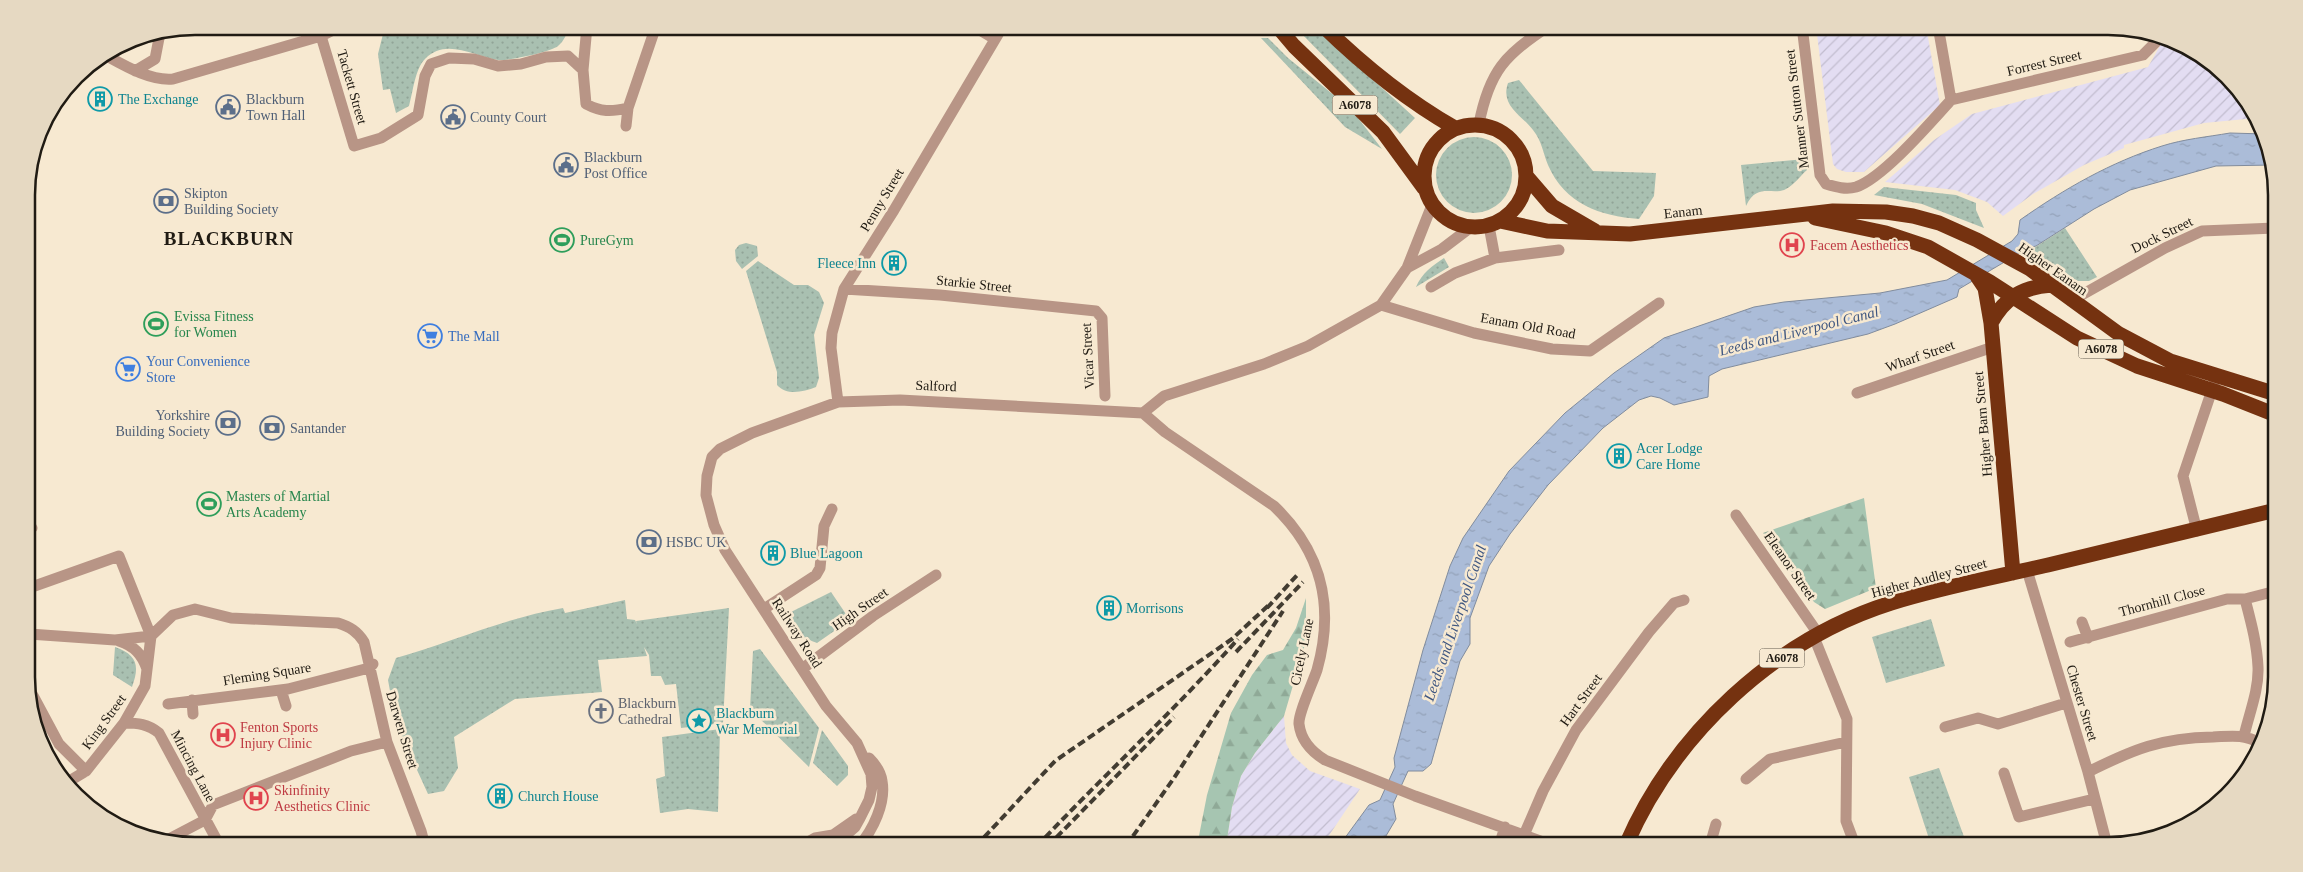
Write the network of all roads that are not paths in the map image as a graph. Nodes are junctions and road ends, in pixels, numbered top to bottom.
1 (586, 35) edge
2 (653, 35) edge
3 (988, 35) edge
4 (997, 35) edge
5 (1285, 35) edge
6 (1332, 35) edge
7 (1535, 35) edge
8 (1803, 35) edge
9 (1940, 35) edge
10 (321, 36) joint
11 (995, 39) junction
12 (159, 40) edge
13 (2155, 43) edge
14 (112, 59) edge
15 (583, 70) junction
16 (135, 71) junction
17 (1951, 100) junction
18 (628, 108) junction
19 (1479, 124) junction
20 (626, 126) dead end
21 (1455, 128) junction
22 (1527, 177) junction
23 (1425, 190) junction
24 (1432, 205) junction
25 (1802, 215) junction
26 (1774, 218) joint
27 (1495, 223) junction
28 (1471, 228) junction
29 (2268, 228) edge
30 (1596, 232) junction
31 (1559, 250) dead end
32 (1495, 258) junction
33 (1407, 268) junction
34 (1984, 279) junction
35 (2052, 285) junction
36 (1430, 287) dead end
37 (844, 288) junction
38 (2011, 297) junction
39 (2071, 301) junction
40 (1659, 303) dead end
41 (1381, 305) junction
42 (1100, 314) joint
43 (1991, 323) junction
44 (1993, 347) junction
45 (2216, 376) junction
46 (2212, 391) junction
47 (2268, 392) edge
48 (1857, 393) dead end
49 (1105, 396) dead end
50 (838, 402) junction
51 (2268, 412) edge
52 (1144, 413) junction
53 (712, 457) joint
54 (832, 509) dead end
55 (2268, 512) edge
56 (1736, 515) dead end
57 (2197, 531) junction
58 (2020, 571) junction
59 (936, 575) dead end
60 (35, 586) edge
61 (2268, 593) edge
62 (2245, 599) junction
63 (1684, 600) dead end
64 (764, 609) junction
65 (2082, 622) dead end
66 (35, 636) edge
67 (151, 636) junction
68 (1817, 636) junction
69 (2088, 638) junction
70 (115, 640) junction
71 (2070, 642) dead end
72 (371, 666) junction
73 (802, 669) junction
74 (147, 671) junction
75 (281, 690) junction
76 (192, 700) junction
77 (37, 704) edge
78 (168, 704) dead end
79 (2066, 704) junction
80 (286, 706) dead end
81 (193, 714) dead end
82 (124, 723) junction
83 (1945, 727) dead end
84 (2244, 736) junction
85 (2254, 740) edge
86 (387, 742) junction
87 (1846, 742) junction
88 (857, 743) junction
89 (86, 771) junction
90 (2088, 772) junction
91 (2004, 773) dead end
92 (73, 779) edge
93 (1746, 779) dead end
94 (2094, 799) junction
95 (860, 818) junction
96 (205, 820) junction
97 (1716, 824) dead end
98 (1505, 828) junction
99 (1524, 835) junction
100 (175, 836) edge
101 (215, 837) edge
102 (423, 837) edge
103 (820, 837) edge
104 (843, 837) edge
105 (865, 837) edge
106 (1502, 837) edge
107 (1529, 837) edge
108 (1630, 837) edge
109 (1712, 837) edge
110 (1852, 837) edge
111 (2105, 837) edge

1 - 15 street
2 - 18 street
3 - 11 street
4 - 11 street, Penny Street
5 - 23 highway, A6078
6 - 21 highway, A6078
7 - 19 street
8 - 17 street, Manner Sutton Street
9 - 17 street
10 - 15 street, Tackett Street
10 - 16 street
11 - 37 street, Penny Street
12 - 16 street
13 - 17 street, Forrest Street
14 - 16 street
15 - 18 street
18 - 20 street
19 - 21 highway, A6078
19 - 22 highway, A6078
21 - 23 highway, A6078
22 - 27 highway
22 - 30 highway, Eanam / A6078
23 - 24 highway, A6078
24 - 28 highway, A6078
24 - 33 street
25 - 26 highway, Higher Eanam / A6078
25 - 34 highway, Higher Eanam / A6078
25 - 35 highway, Higher Eanam / A6078
26 - 30 highway, Eanam / A6078
27 - 28 highway, A6078
27 - 30 highway, Eanam / A6078
27 - 32 street
28 - 33 street
29 - 39 street, Dock Street
31 - 32 street
32 - 36 street
33 - 41 street
34 - 38 highway, Higher Eanam / A6078
34 - 43 highway, Higher Barn Street
35 - 38 highway
35 - 39 highway, Higher Eanam / A6078
37 - 42 street, Starkie Street
37 - 50 street, Penny Street
38 - 43 highway
38 - 46 highway, Higher Eanam / A6078
39 - 45 highway, Higher Eanam / A6078
40 - 41 street, Eanam Old Road
41 - 52 street
42 - 49 street, Vicar Street
43 - 44 highway, Higher Barn Street
44 - 48 street, Wharf Street
44 - 58 highway, Higher Barn Street
45 - 46 street
45 - 47 highway, Higher Eanam / A6078
46 - 51 highway, Higher Eanam / A6078
46 - 57 street
50 - 52 street, Salford
50 - 53 street, Salford
52 - 98 street, Cicely Lane
53 - 64 street, Railway Road
54 - 64 street
55 - 57 highway, Higher Audley Street / A6078
56 - 68 street, Eleanor Street
57 - 58 highway, Higher Audley Street / A6078
58 - 68 highway, Higher Audley Street / A6078
58 - 79 street, Chester Street
59 - 73 street, High Street
60 - 67 street
61 - 62 street, Thornhill Close
62 - 69 street, Thornhill Close
62 - 84 street
63 - 99 street, Hart Street
64 - 73 street, Railway Road
65 - 69 street
66 - 70 street
67 - 70 street
67 - 72 street, Darwen Street
67 - 74 street, King Street
68 - 87 street, Eleanor Street
68 - 108 highway, Higher Audley Street / A6078
69 - 71 street, Thornhill Close
70 - 74 street
72 - 75 street, Fleming Square
72 - 86 street, Darwen Street
73 - 88 street, Railway Road
74 - 82 street, King Street
75 - 76 street, Fleming Square
75 - 80 street
76 - 78 street, Fleming Square
76 - 81 street
77 - 89 street
79 - 83 street
79 - 90 street, Chester Street
82 - 89 street, King Street
82 - 96 street, Mincing Lane
84 - 85 street
84 - 90 street
86 - 96 street
86 - 102 street, Darwen Street
87 - 93 street
87 - 110 street, Eleanor Street
88 - 95 street, Railway Road
88 - 105 street
89 - 92 street, King Street
90 - 94 street, Chester Street
91 - 94 street
94 - 111 street, Chester Street
95 - 103 street
95 - 104 street, Railway Road
96 - 100 street
96 - 101 street, Mincing Lane
97 - 109 street
98 - 99 street
98 - 106 street
99 - 107 street

